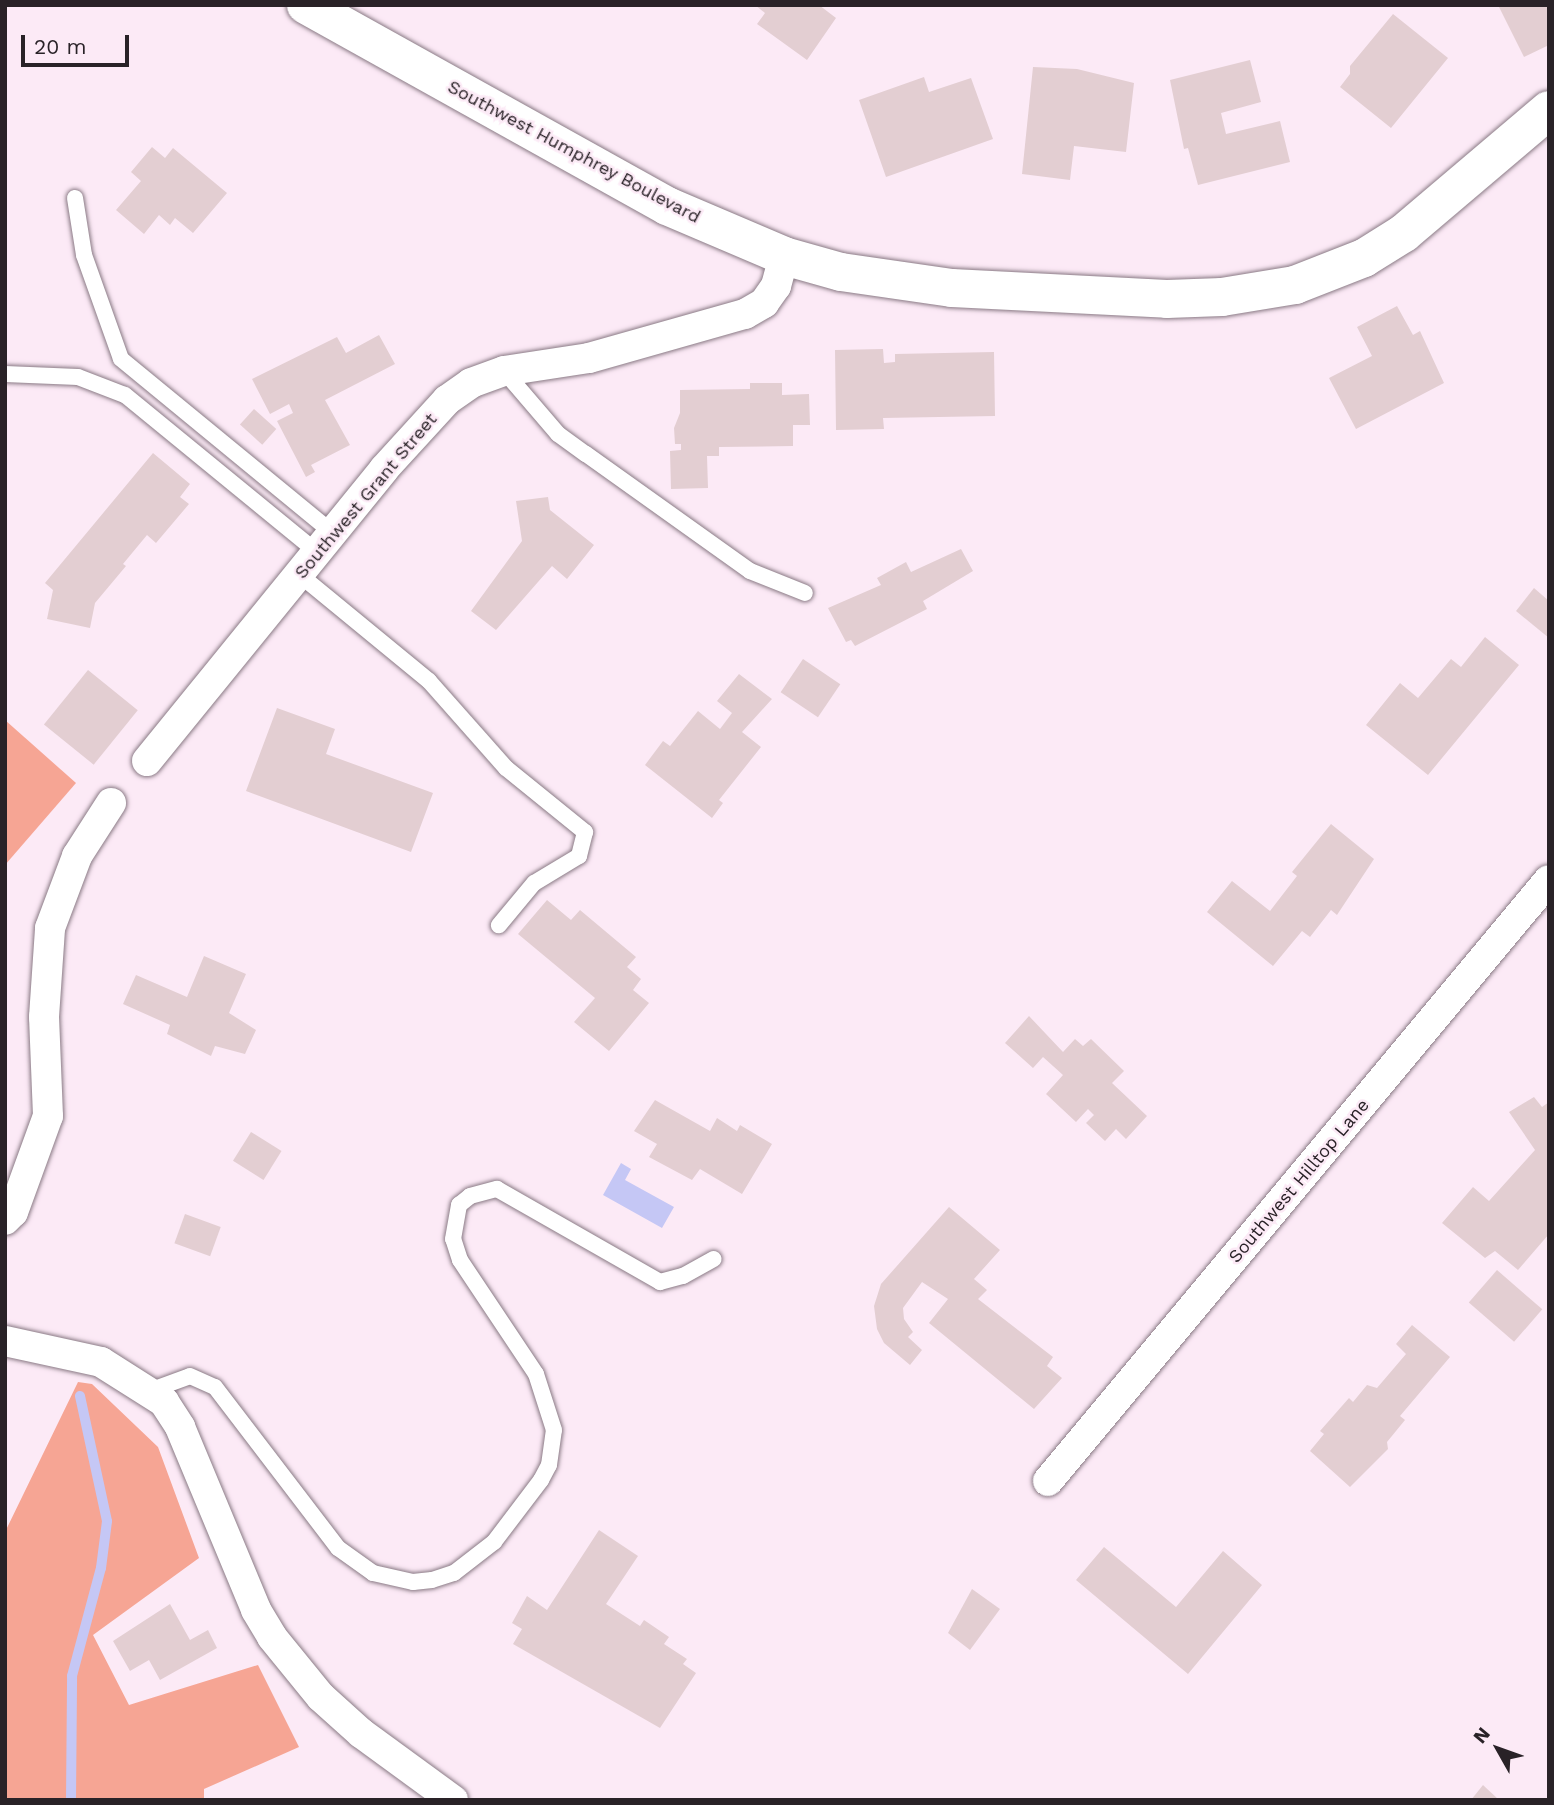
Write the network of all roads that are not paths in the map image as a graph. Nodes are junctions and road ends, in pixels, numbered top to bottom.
1 (306, 5) edge
2 (1549, 110) edge
3 (75, 198) dead end
4 (784, 256) junction
5 (504, 370) junction
6 (5, 374) edge
7 (317, 553) junction
8 (805, 593) dead end
9 (147, 761) dead end
10 (111, 803) dead end
11 (1549, 880) edge
12 (499, 925) dead end
13 (5, 1220) edge
14 (714, 1259) dead end
15 (5, 1341) edge
16 (152, 1391) junction
17 (1048, 1481) dead end
18 (453, 1800) edge

1 - 4 main road, Southwest Humphrey Boulevard
2 - 4 main road, Southwest Humphrey Boulevard
3 - 7 lane
4 - 5 street, Southwest Grant Street
5 - 7 street, Southwest Grant Street
5 - 8 lane
6 - 7 lane
7 - 9 street, Southwest Grant Street
7 - 12 lane
10 - 13 street
11 - 17 street, Southwest Hilltop Lane
14 - 16 lane
15 - 16 street
16 - 18 street

